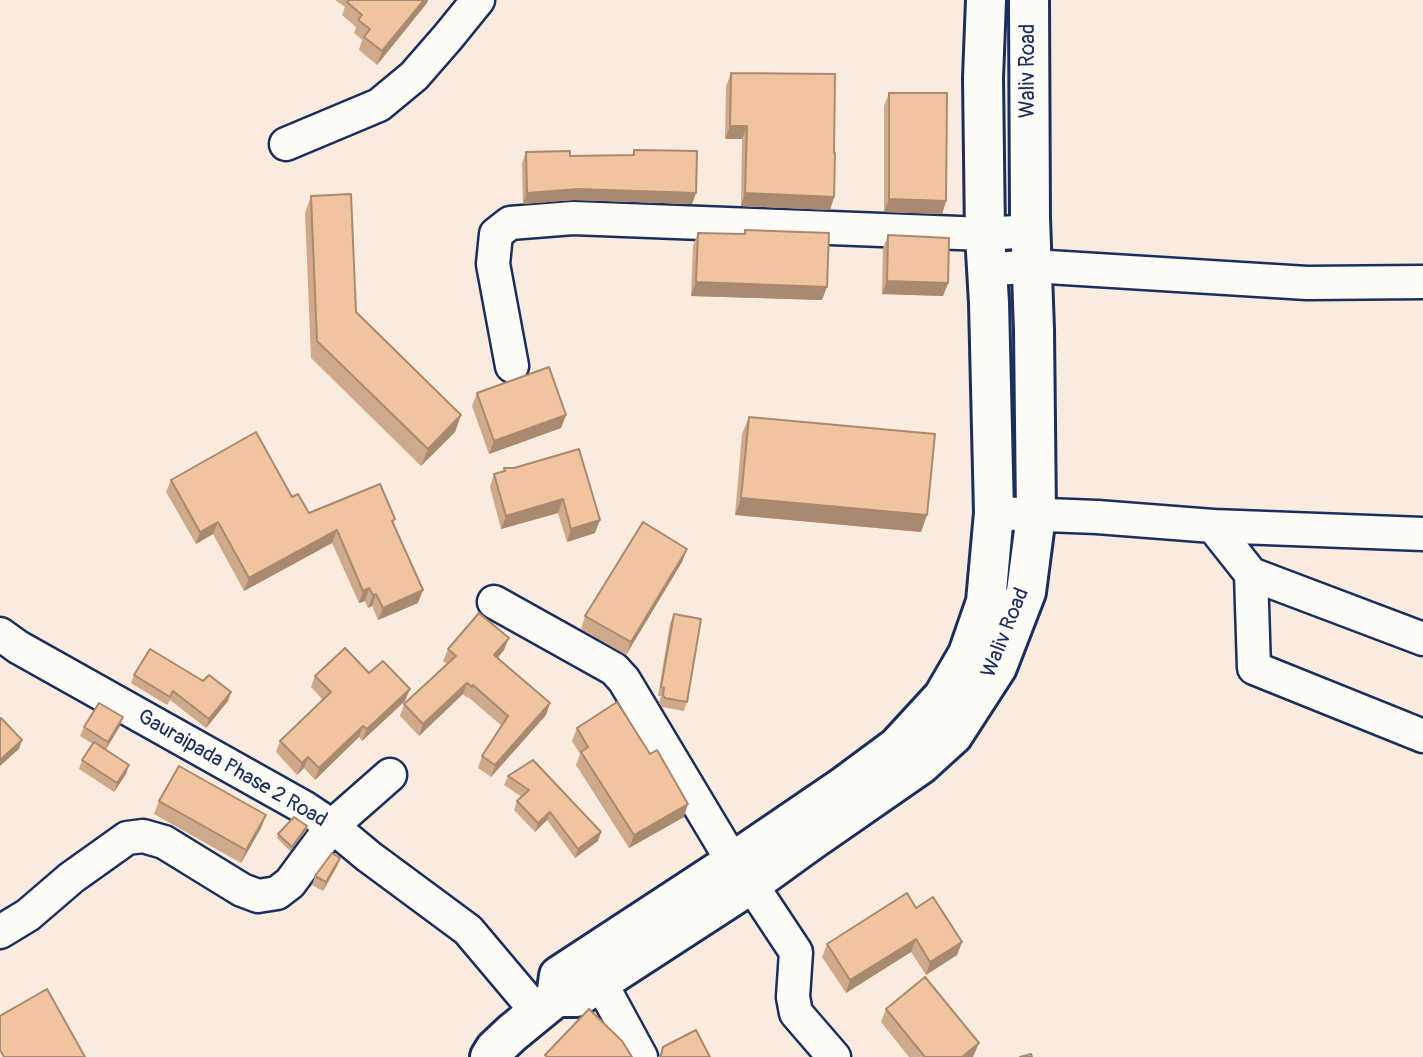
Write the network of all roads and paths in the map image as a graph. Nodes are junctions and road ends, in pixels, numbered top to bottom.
1 (478, 0) edge
2 (986, 0) edge
3 (1029, 0) edge
4 (286, 144) dead end
5 (1031, 249) junction
6 (986, 252) junction
7 (1423, 282) edge
8 (512, 366) dead end
9 (994, 513) junction
10 (1036, 514) junction
11 (1213, 526) junction
12 (1423, 534) edge
13 (1251, 574) junction
14 (494, 603) dead end
15 (0, 635) edge
16 (1423, 639) edge
17 (1423, 736) edge
18 (390, 775) dead end
19 (332, 826) junction
20 (742, 873) junction
21 (0, 932) edge
22 (594, 969) junction
23 (547, 1005) junction
24 (490, 1057) edge
25 (641, 1057) edge
26 (834, 1057) edge

1 - 4 street
2 - 6 main road, Waliv Road
3 - 5 main road, Waliv Road
5 - 6 street
5 - 7 street
5 - 10 main road, Waliv Road
6 - 8 street
6 - 9 main road, Waliv Road
9 - 10 street
9 - 20 main road, Waliv Road
10 - 11 street
10 - 20 main road, Waliv Road
11 - 12 street
11 - 13 street
13 - 16 street
13 - 17 street
14 - 20 street
15 - 19 street, Gauraipada Phase 2 Road
18 - 19 street
19 - 21 street
19 - 23 street, Gauraipada Phase 2 Road
20 - 22 main road, Waliv Road
20 - 26 street
22 - 23 main road, Waliv Road
22 - 25 street
23 - 24 main road, Waliv Road

